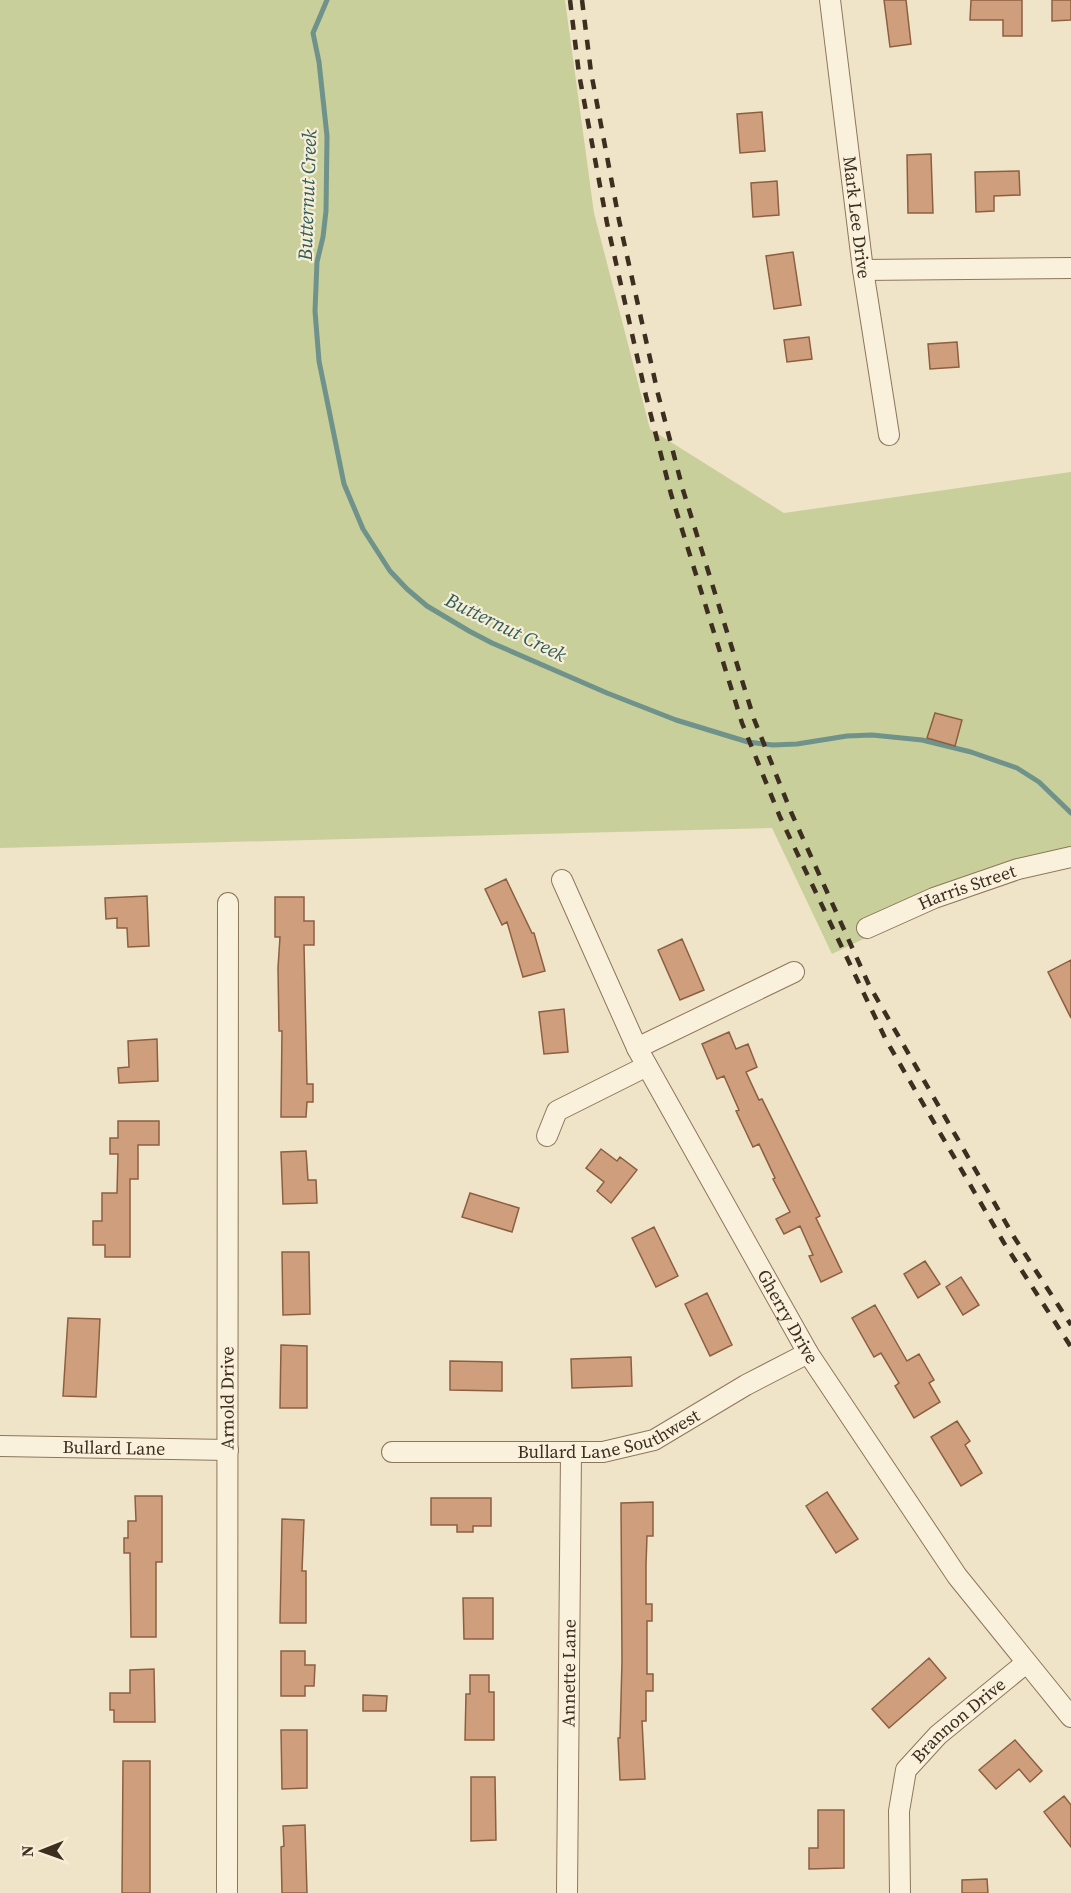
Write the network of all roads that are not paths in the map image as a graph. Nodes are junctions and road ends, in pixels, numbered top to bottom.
1 (830, 0) edge
2 (1071, 268) edge
3 (863, 270) junction
4 (889, 435) dead end
5 (1071, 857) edge
6 (562, 880) dead end
7 (228, 903) dead end
8 (867, 928) dead end
9 (794, 972) dead end
10 (637, 1047) junction
11 (647, 1066) junction
12 (547, 1136) dead end
13 (808, 1353) junction
14 (0, 1446) edge
15 (228, 1450) junction
16 (392, 1452) dead end
17 (571, 1452) junction
18 (1026, 1663) junction
19 (1071, 1717) edge
20 (227, 1893) edge
21 (567, 1893) edge
22 (900, 1893) edge

1 - 3 street, Mark Lee Drive
2 - 3 street
3 - 4 street, Mark Lee Drive
5 - 8 street, Harris Street
6 - 10 street, Gherry Drive
7 - 15 street, Arnold Drive
9 - 10 street
10 - 11 street, Gherry Drive
11 - 12 street
11 - 13 street, Gherry Drive
13 - 17 street, Bullard Lane Southwest
13 - 18 street, Gherry Drive
14 - 15 street, Bullard Lane
15 - 20 street, Arnold Drive
16 - 17 street, Bullard Lane Southwest
17 - 21 street, Annette Lane
18 - 19 street, Gherry Drive
18 - 22 street, Brannon Drive

